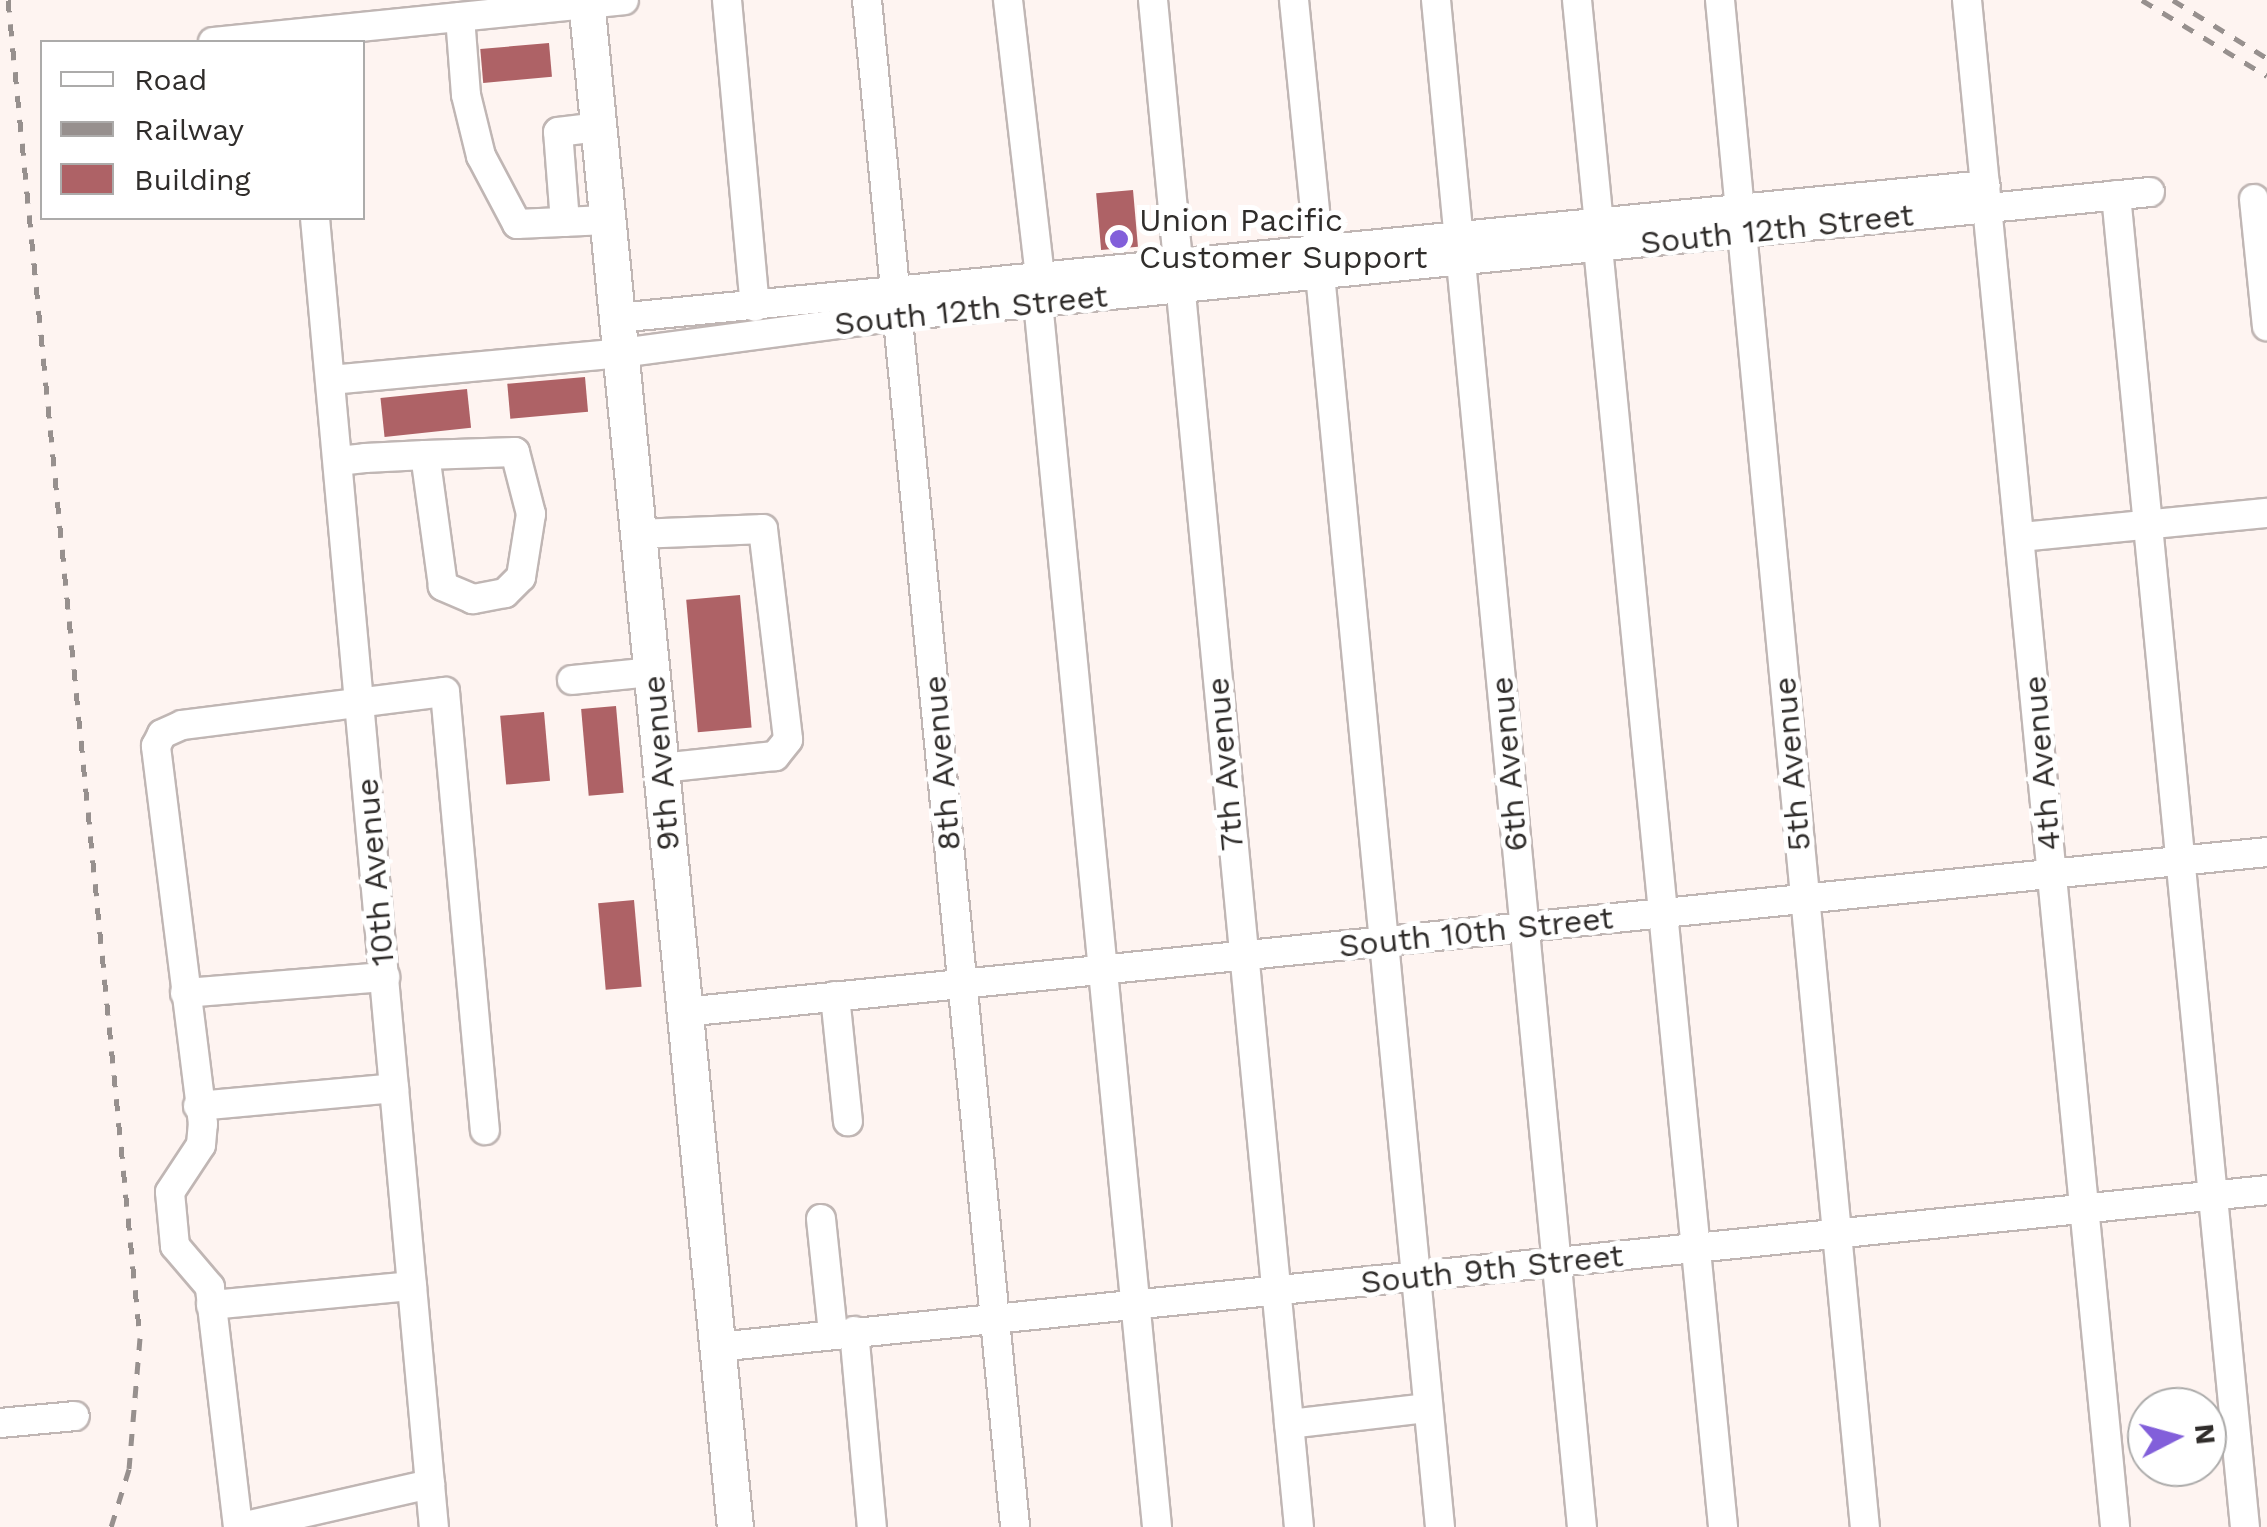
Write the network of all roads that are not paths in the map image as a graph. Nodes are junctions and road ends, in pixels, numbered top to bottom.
1 (624, 0) edge
2 (728, 0) edge
3 (867, 0) edge
4 (1008, 0) edge
5 (1153, 0) edge
6 (1294, 0) edge
7 (1436, 0) edge
8 (1577, 0) edge
9 (1720, 0) edge
10 (1966, 0) edge
11 (586, 2) edge
12 (460, 17) junction
13 (298, 39) edge
14 (270, 40) edge
15 (598, 126) junction
16 (2150, 192) dead end
17 (1987, 196) junction
18 (2116, 196) junction
19 (2254, 199) dead end
20 (315, 220) edge
21 (608, 220) junction
22 (1742, 221) junction
23 (564, 222) junction
24 (1598, 236) junction
25 (1460, 248) junction
26 (1320, 262) junction
27 (1179, 276) junction
28 (1039, 290) junction
29 (897, 305) junction
30 (755, 307) junction
31 (2267, 326) edge
32 (619, 336) junction
33 (331, 380) junction
34 (425, 456) junction
35 (338, 461) junction
36 (2267, 513) edge
37 (2152, 524) junction
38 (638, 534) junction
39 (2021, 537) junction
40 (652, 672) junction
41 (572, 680) dead end
42 (360, 701) junction
43 (661, 768) junction
44 (2267, 852) edge
45 (2181, 860) junction
46 (2053, 874) junction
47 (1804, 898) junction
48 (1662, 913) junction
49 (1524, 927) junction
50 (1380, 942) junction
51 (1244, 956) junction
52 (1103, 970) junction
53 (384, 978) junction
54 (963, 984) junction
55 (185, 993) junction
56 (835, 996) junction
57 (684, 1012) junction
58 (394, 1088) junction
59 (198, 1106) junction
60 (848, 1121) dead end
61 (485, 1130) dead end
62 (2267, 1190) edge
63 (2213, 1196) junction
64 (2084, 1208) junction
65 (821, 1219) dead end
66 (1836, 1233) junction
67 (1695, 1248) junction
68 (1556, 1262) junction
69 (1414, 1276) junction
70 (412, 1286) junction
71 (1276, 1290) junction
72 (1134, 1304) junction
73 (211, 1305) junction
74 (995, 1318) junction
75 (844, 1333) junction
76 (717, 1347) junction
77 (1428, 1408) junction
78 (75, 1416) dead end
79 (0, 1423) edge
80 (1289, 1424) junction
81 (430, 1484) junction
82 (240, 1527) edge
83 (434, 1527) edge
84 (734, 1527) edge
85 (872, 1527) edge
86 (1015, 1527) edge
87 (1157, 1527) edge
88 (1299, 1527) edge
89 (1440, 1527) edge
90 (1582, 1527) edge
91 (1722, 1527) edge
92 (1865, 1527) edge
93 (2115, 1527) edge
94 (2244, 1527) edge

1 - 11 street
2 - 30 street
3 - 29 street, 8th Avenue
4 - 28 street
5 - 27 street, 7th Avenue
6 - 26 street
7 - 25 street, 6th Avenue
8 - 24 street
9 - 22 street, 5th Avenue
10 - 17 street, 4th Avenue
11 - 12 street
11 - 15 main road, 9th Avenue
12 - 13 street
12 - 23 street
13 - 14 street
15 - 21 main road, 9th Avenue
15 - 23 street
16 - 18 street, South 12th Street
17 - 18 street, South 12th Street
17 - 22 street, South 12th Street
17 - 39 street, 4th Avenue
18 - 37 street
19 - 31 street
20 - 33 street, 10th Avenue
21 - 23 street
21 - 32 main road, 9th Avenue
22 - 24 street, South 12th Street
22 - 47 street, 5th Avenue
24 - 25 street, South 12th Street
24 - 48 street
25 - 26 street, South 12th Street
25 - 49 street, 6th Avenue
26 - 27 street, South 12th Street
26 - 50 street
27 - 28 street, South 12th Street
27 - 51 street, 7th Avenue
28 - 29 street, South 12th Street
28 - 52 street
29 - 30 street
29 - 32 street, South 12th Street
29 - 54 street, 8th Avenue
30 - 32 street
32 - 33 street, South 12th Street
32 - 38 main road, 9th Avenue
33 - 35 street, 10th Avenue
34 - 34 street
34 - 35 street
35 - 42 street, 10th Avenue
36 - 37 street
37 - 39 street
37 - 45 street
38 - 40 main road, 9th Avenue
38 - 43 street
39 - 46 street, 4th Avenue
40 - 41 street
40 - 43 main road, 9th Avenue
42 - 53 street, 10th Avenue
42 - 55 street
42 - 61 street
43 - 57 main road, 9th Avenue
44 - 45 street, South 10th Street
45 - 46 street, South 10th Street
45 - 63 street
46 - 47 street, South 10th Street
46 - 64 street, 4th Avenue
47 - 48 street, South 10th Street
47 - 66 street, 5th Avenue
48 - 49 street, South 10th Street
48 - 67 street
49 - 50 street, South 10th Street
49 - 68 street, 6th Avenue
50 - 51 street, South 10th Street
50 - 69 street
51 - 52 street, South 10th Street
51 - 71 street, 7th Avenue
52 - 54 street, South 10th Street
52 - 72 street
53 - 55 street
53 - 58 street, 10th Avenue
54 - 56 street, South 10th Street
54 - 74 street, 8th Avenue
55 - 59 street
56 - 57 street, South 10th Street
56 - 60 street
57 - 76 main road, 9th Avenue
58 - 59 street
58 - 70 street, 10th Avenue
59 - 73 street
62 - 63 street, South 9th Street
63 - 64 street, South 9th Street
63 - 94 street
64 - 66 street, South 9th Street
64 - 93 street, 4th Avenue
65 - 75 street
66 - 67 street, South 9th Street
66 - 92 street, 5th Avenue
67 - 68 street, South 9th Street
67 - 91 street
68 - 69 street, South 9th Street
68 - 90 street, 6th Avenue
69 - 71 street, South 9th Street
69 - 77 street
70 - 73 street
70 - 81 street, 10th Avenue
71 - 72 street, South 9th Street
71 - 80 street, 7th Avenue
72 - 74 street, South 9th Street
72 - 87 street
73 - 82 street
74 - 75 street, South 9th Street
74 - 86 street, 8th Avenue
75 - 76 street, South 9th Street
75 - 85 street
76 - 84 main road, 9th Avenue
77 - 80 street
77 - 89 street
78 - 79 street
80 - 88 street, 7th Avenue
81 - 82 street
81 - 83 street, 10th Avenue

